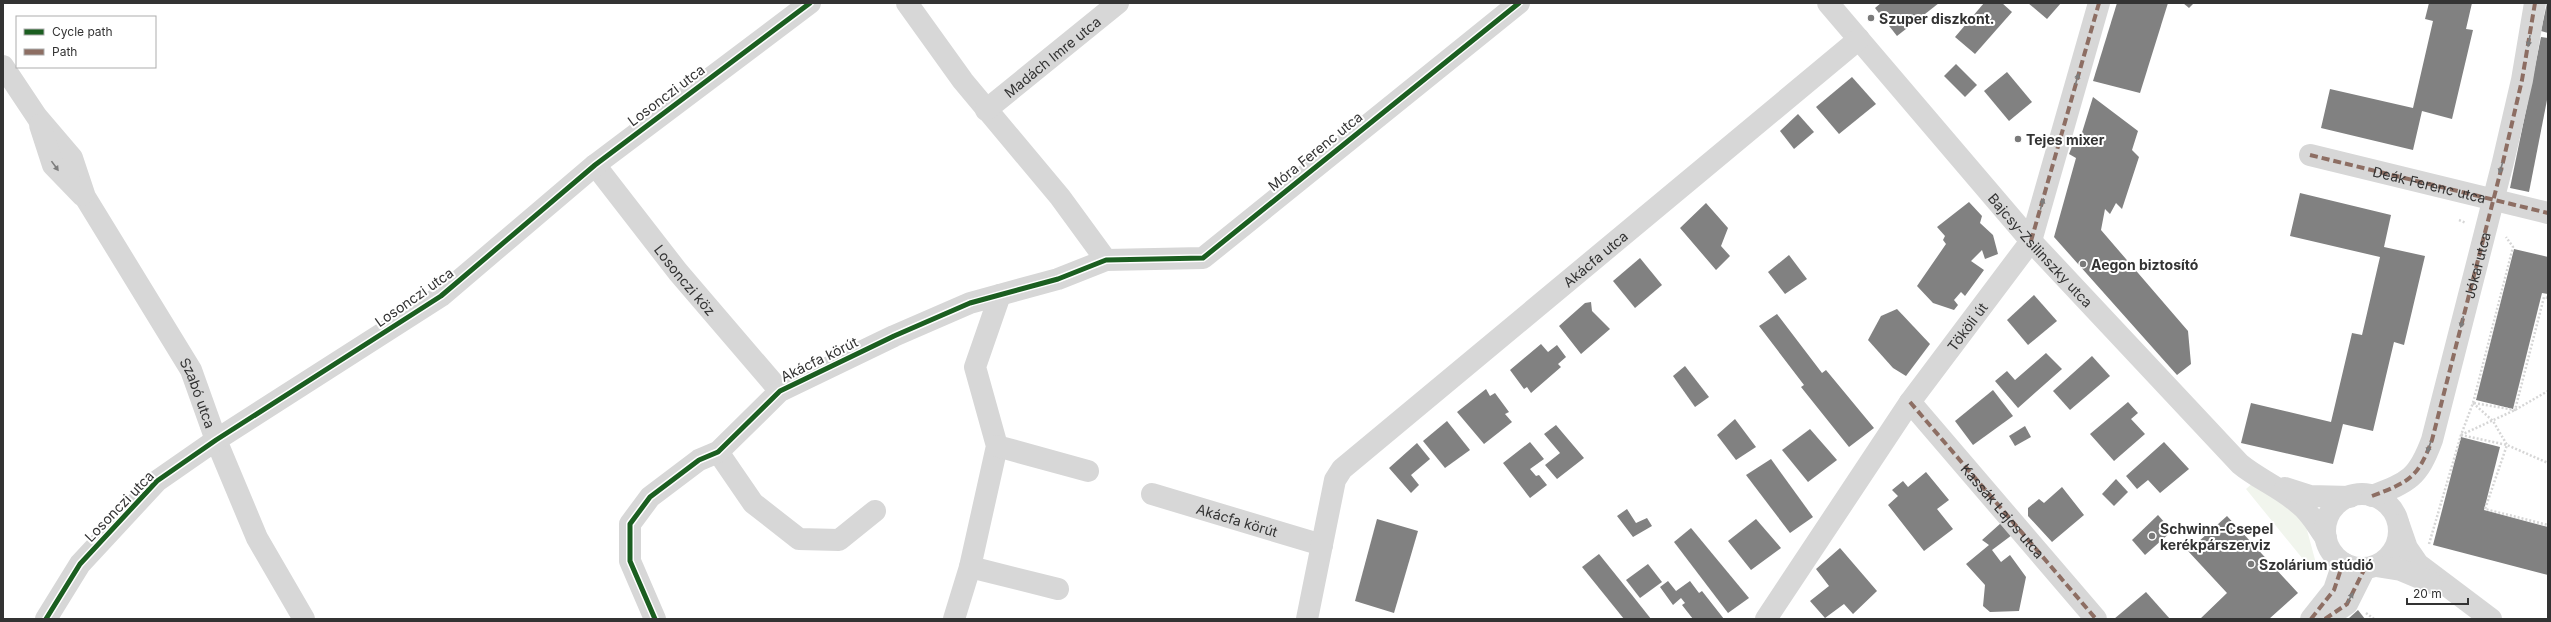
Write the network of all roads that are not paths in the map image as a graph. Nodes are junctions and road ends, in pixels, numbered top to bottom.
1 (810, 3) edge
2 (907, 3) edge
3 (1118, 3) edge
4 (1519, 3) edge
5 (1828, 3) edge
6 (2099, 3) edge
7 (2535, 3) edge
8 (1859, 39) junction
9 (3, 66) edge
10 (986, 110) junction
11 (2310, 155) dead end
12 (595, 165) junction
13 (2493, 199) junction
14 (2548, 214) edge
15 (2031, 241) junction
16 (1106, 260) junction
17 (1000, 295) junction
18 (780, 391) junction
19 (1910, 402) junction
20 (216, 440) junction
21 (997, 446) junction
22 (718, 452) junction
23 (1088, 470) dead end
24 (2268, 482) junction
25 (1152, 494) dead end
26 (2372, 496) junction
27 (2350, 497) junction
28 (875, 511) dead end
29 (2399, 525) junction
30 (2326, 538) junction
31 (1322, 545) junction
32 (2343, 563) junction
33 (970, 567) junction
34 (2371, 567) junction
35 (1058, 588) dead end
36 (2455, 594) junction
37 (46, 619) edge
38 (304, 619) edge
39 (655, 619) edge
40 (954, 619) edge
41 (1307, 619) edge
42 (1766, 619) edge
43 (2096, 619) edge
44 (2311, 619) edge
45 (2324, 619) edge
46 (2492, 619) edge

1 - 12 street, Losonczi utca
2 - 10 street
3 - 10 street, Madách Imre utca
4 - 16 street, Móra Ferenc utca
5 - 8 street, Bajcsy-Zsilinszky utca
15 -> 6 street, Tököli út
7 -> 13 street, Jókai utca
8 - 15 street, Bajcsy-Zsilinszky utca
8 - 31 street, Akácfa utca
9 - 20 street, Szabó utca
10 - 16 street
11 - 13 street, Deák Ferenc utca
12 - 18 street, Losonczi köz
12 - 20 street, Losonczi utca
13 - 14 street, Deák Ferenc utca
13 -> 26 street, Jókai utca
15 - 19 street, Tököli út
15 - 24 street, Bajcsy-Zsilinszky utca
16 - 17 street, Akácfa körút
17 - 18 street, Akácfa körút
17 - 21 street
18 - 22 street, Akácfa körút
19 - 42 street, Tököli út
19 - 43 street, Kassák Lajos utca
20 - 37 street, Losonczi utca
20 - 38 street, Szabó utca
21 - 23 street
21 - 33 street
22 - 28 street
22 - 39 street, Akácfa körút
24 - 27 street, Bajcsy-Zsilinszky utca
24 - 30 street, Bajcsy-Zsilinszky utca
25 - 31 street, Akácfa körút
26 - 27 street
26 - 29 street
27 - 30 street
29 - 34 street
29 - 36 street
30 - 32 street
31 - 41 street
32 - 34 street
32 - 44 street
33 - 35 street
33 - 40 street
34 - 36 street
45 -> 34 street
36 - 46 street

